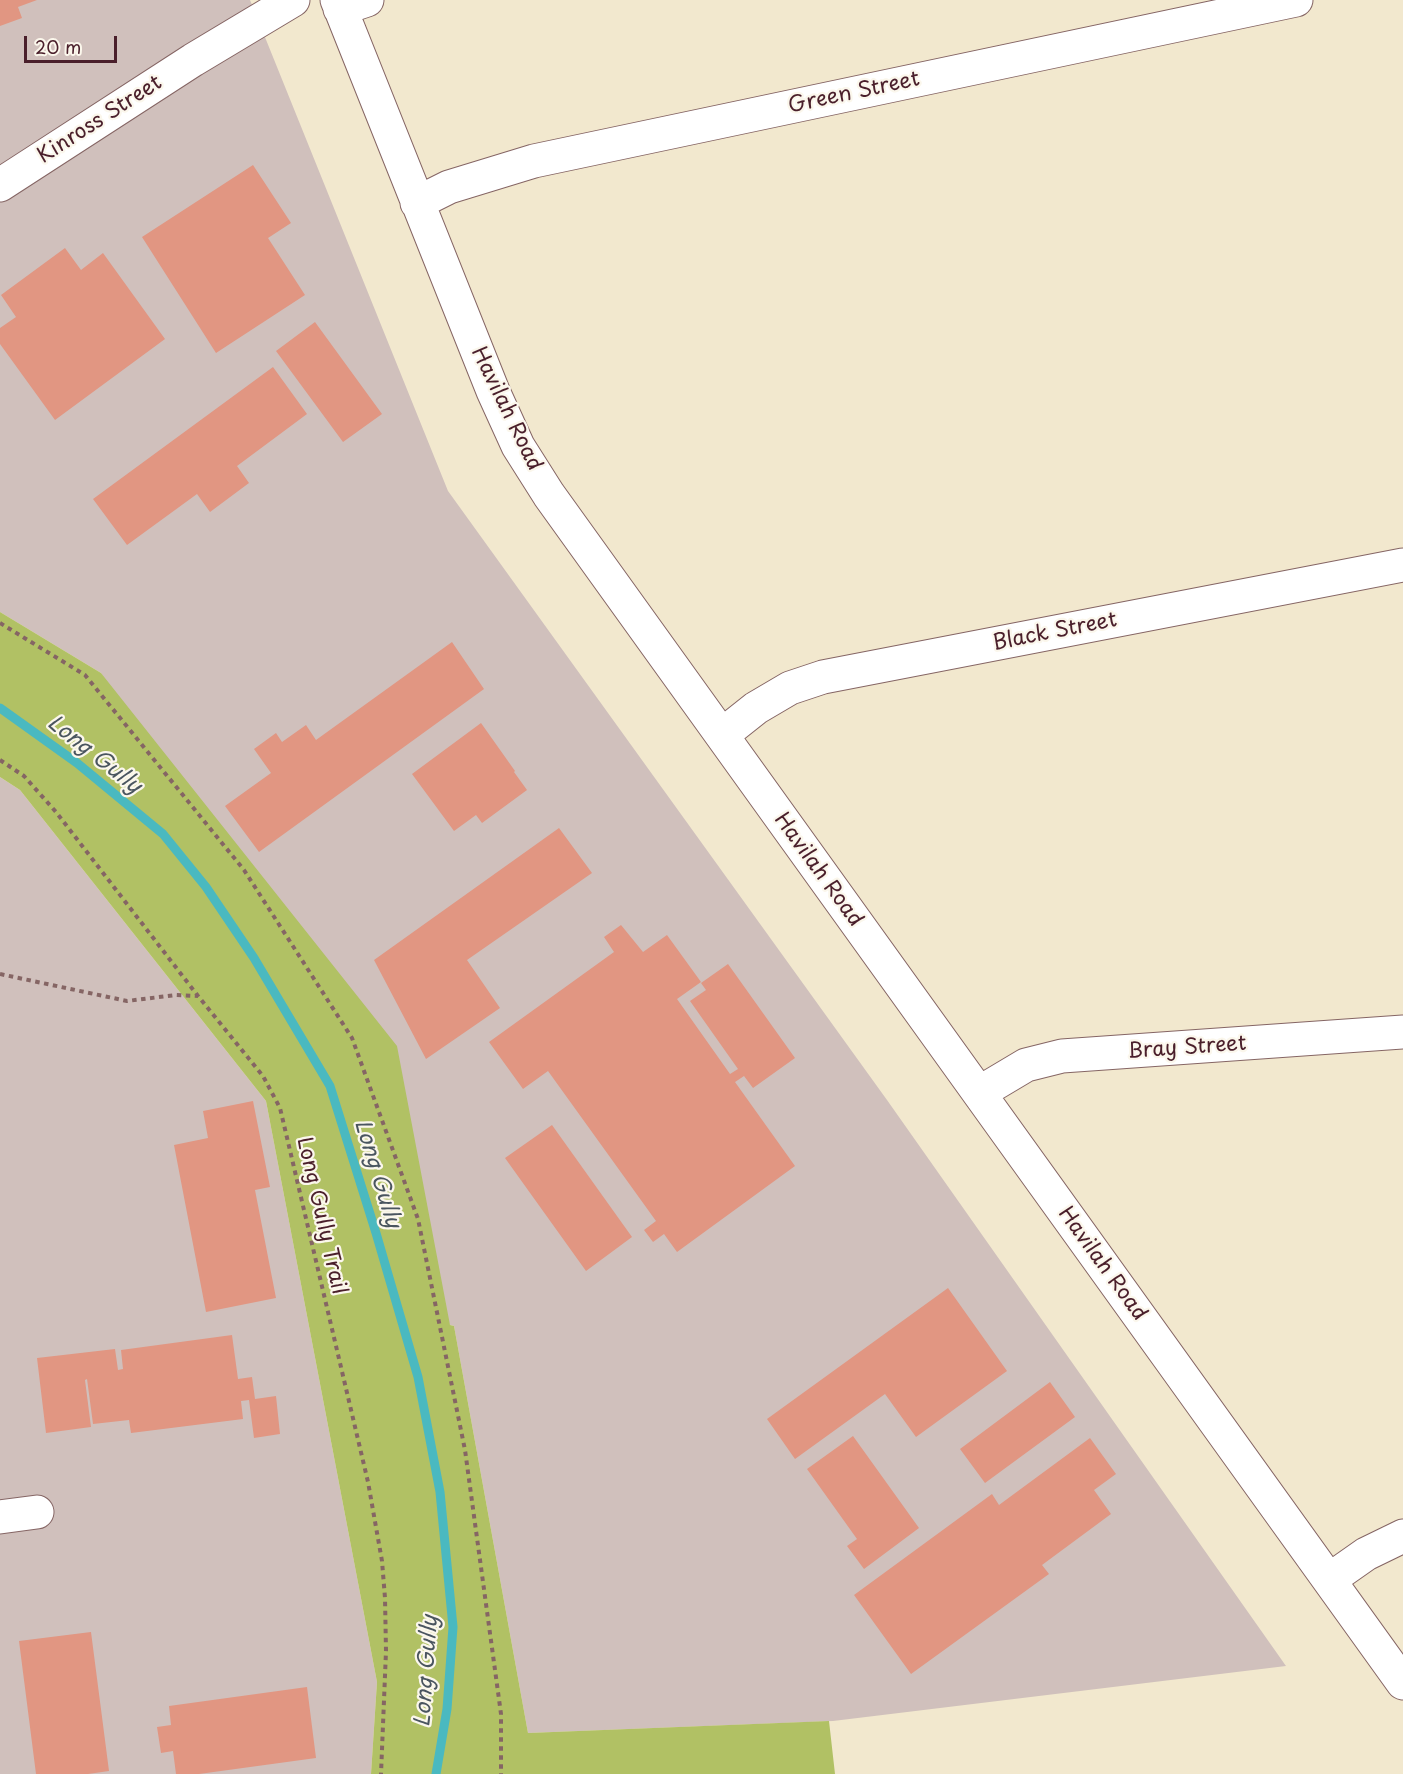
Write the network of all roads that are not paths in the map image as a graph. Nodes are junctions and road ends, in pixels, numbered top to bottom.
1 (293, 0) edge
2 (1296, 0) edge
3 (348, 3) edge
4 (0, 185) edge
5 (417, 203) junction
6 (1403, 565) edge
7 (722, 735) junction
8 (1403, 1032) edge
9 (979, 1093) junction
10 (37, 1512) dead end
11 (0, 1517) edge
12 (1403, 1536) edge
13 (1329, 1580) junction
14 (1403, 1683) edge

1 - 4 street, Kinross Street
2 - 5 street, Green Street
3 - 5 street, Havilah Road
5 - 7 street, Havilah Road
6 - 7 street, Black Street
7 - 9 street, Havilah Road
8 - 9 street, Bray Street
9 - 13 street, Havilah Road
10 - 11 street
12 - 13 street
13 - 14 street, Havilah Road

